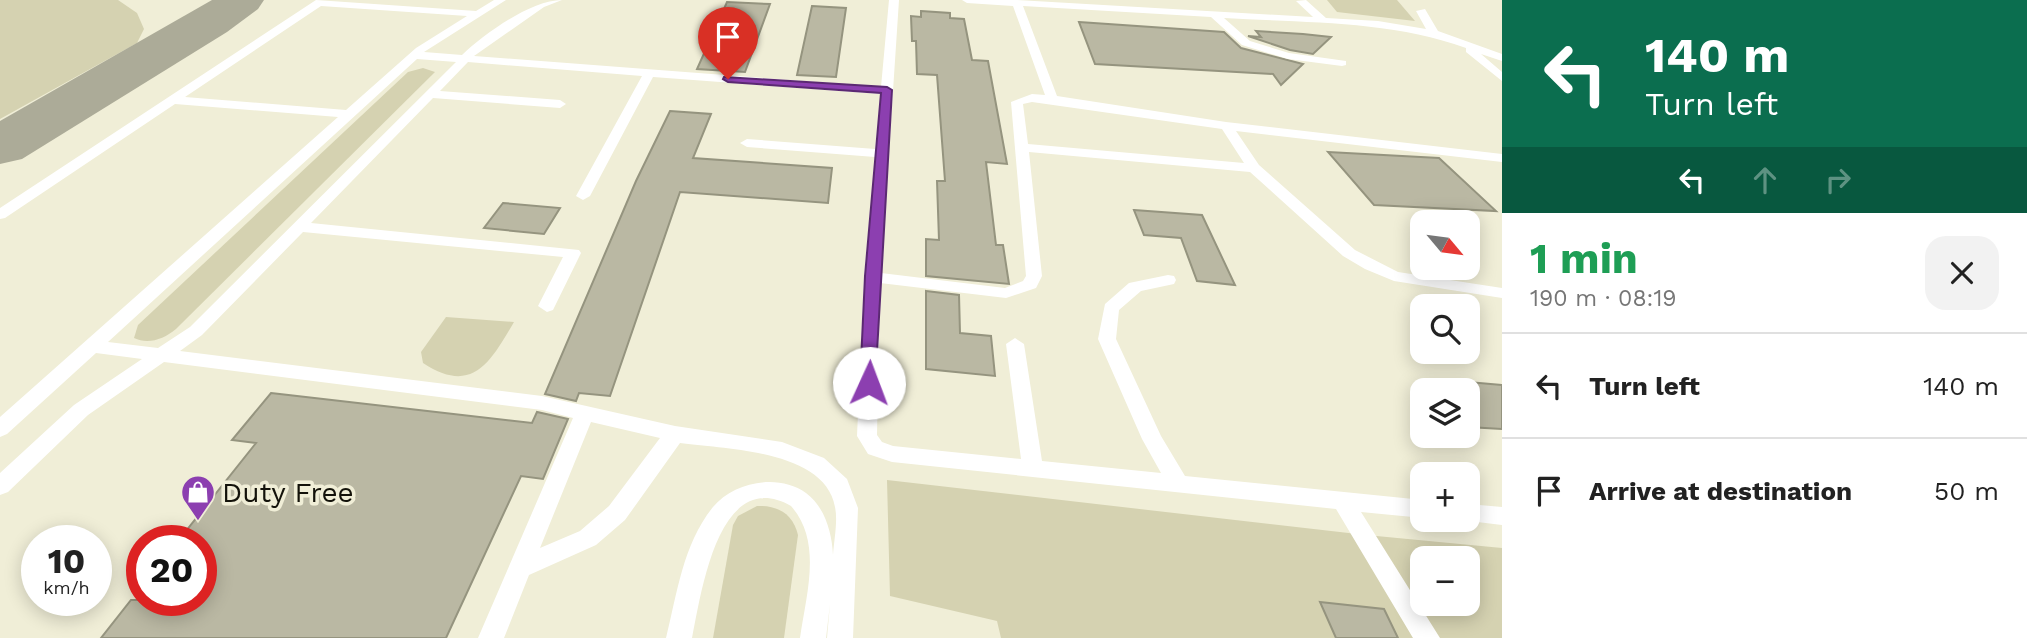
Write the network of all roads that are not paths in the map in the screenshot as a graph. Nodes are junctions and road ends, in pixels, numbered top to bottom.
1 (501, 0) edge
2 (557, 0) edge
3 (894, 0) edge
4 (967, 0) edge
5 (1148, 0) edge
6 (1220, 0) edge
7 (321, 1) edge
8 (1301, 1) edge
9 (1017, 3) junction
10 (1154, 11) junction
11 (1421, 11) dead end
12 (477, 14) junction
13 (1213, 14) junction
14 (1230, 15) junction
15 (1322, 20) junction
16 (1434, 33) junction
17 (1460, 41) junction
18 (1502, 46) edge
19 (414, 55) junction
20 (1502, 58) edge
21 (463, 59) junction
22 (1342, 63) dead end
23 (649, 73) junction
24 (1502, 78) edge
25 (887, 90) junction
26 (429, 94) junction
27 (1052, 99) junction
28 (173, 100) junction
29 (560, 104) dead end
30 (349, 114) junction
31 (1226, 126) junction
32 (747, 143) dead end
33 (1021, 147) junction
34 (882, 153) junction
35 (1502, 158) edge
36 (1254, 168) junction
37 (583, 196) dead end
38 (0, 215) edge
39 (300, 227) junction
40 (872, 276) junction
41 (1168, 280) dead end
42 (1502, 293) edge
43 (547, 306) dead end
44 (1015, 344) dead end
45 (91, 346) junction
46 (163, 354) junction
47 (585, 413) junction
48 (0, 429) edge
49 (675, 434) junction
50 (1033, 470) junction
51 (1178, 483) junction
52 (0, 486) edge
53 (1344, 503) junction
54 (1410, 508) edge
55 (1480, 514) edge
56 (1502, 516) edge
57 (520, 568) junction
58 (491, 638) edge
59 (679, 638) edge
60 (813, 638) edge
61 (840, 638) edge
62 (1427, 638) edge

1 - 12 lane
2 - 21 lane
3 - 25 lane
4 - 9 lane
5 - 10 lane
6 - 14 lane
7 - 12 lane
7 - 28 lane
8 - 15 lane
9 - 10 lane
9 - 27 lane
10 - 13 lane
11 - 16 lane
12 - 19 lane
13 - 14 lane
13 - 22 lane
14 - 15 lane
15 - 16 lane
16 - 17 lane
17 - 18 lane
17 - 20 lane
17 - 24 lane
19 - 21 lane
19 - 30 lane
21 - 23 lane
21 - 26 lane
23 - 25 lane
23 - 37 lane
25 - 34 lane
26 - 29 lane
26 - 39 lane
27 - 31 lane
27 - 33 lane
28 - 30 lane
28 - 38 lane
30 - 45 lane
31 - 35 lane
31 - 36 lane
32 - 34 lane
33 - 36 lane
33 - 40 lane
34 - 40 lane
36 - 42 lane
39 - 43 lane
39 - 46 lane
40 - 50 lane
41 - 51 lane
44 - 50 lane
45 - 46 lane
45 - 48 lane
46 - 47 lane
46 - 52 lane
47 - 49 lane
47 - 57 lane
49 - 57 lane
49 - 61 lane
50 - 51 lane
51 - 53 lane
53 - 54 lane
53 - 62 lane
55 - 56 lane
57 - 58 lane
59 - 60 lane

